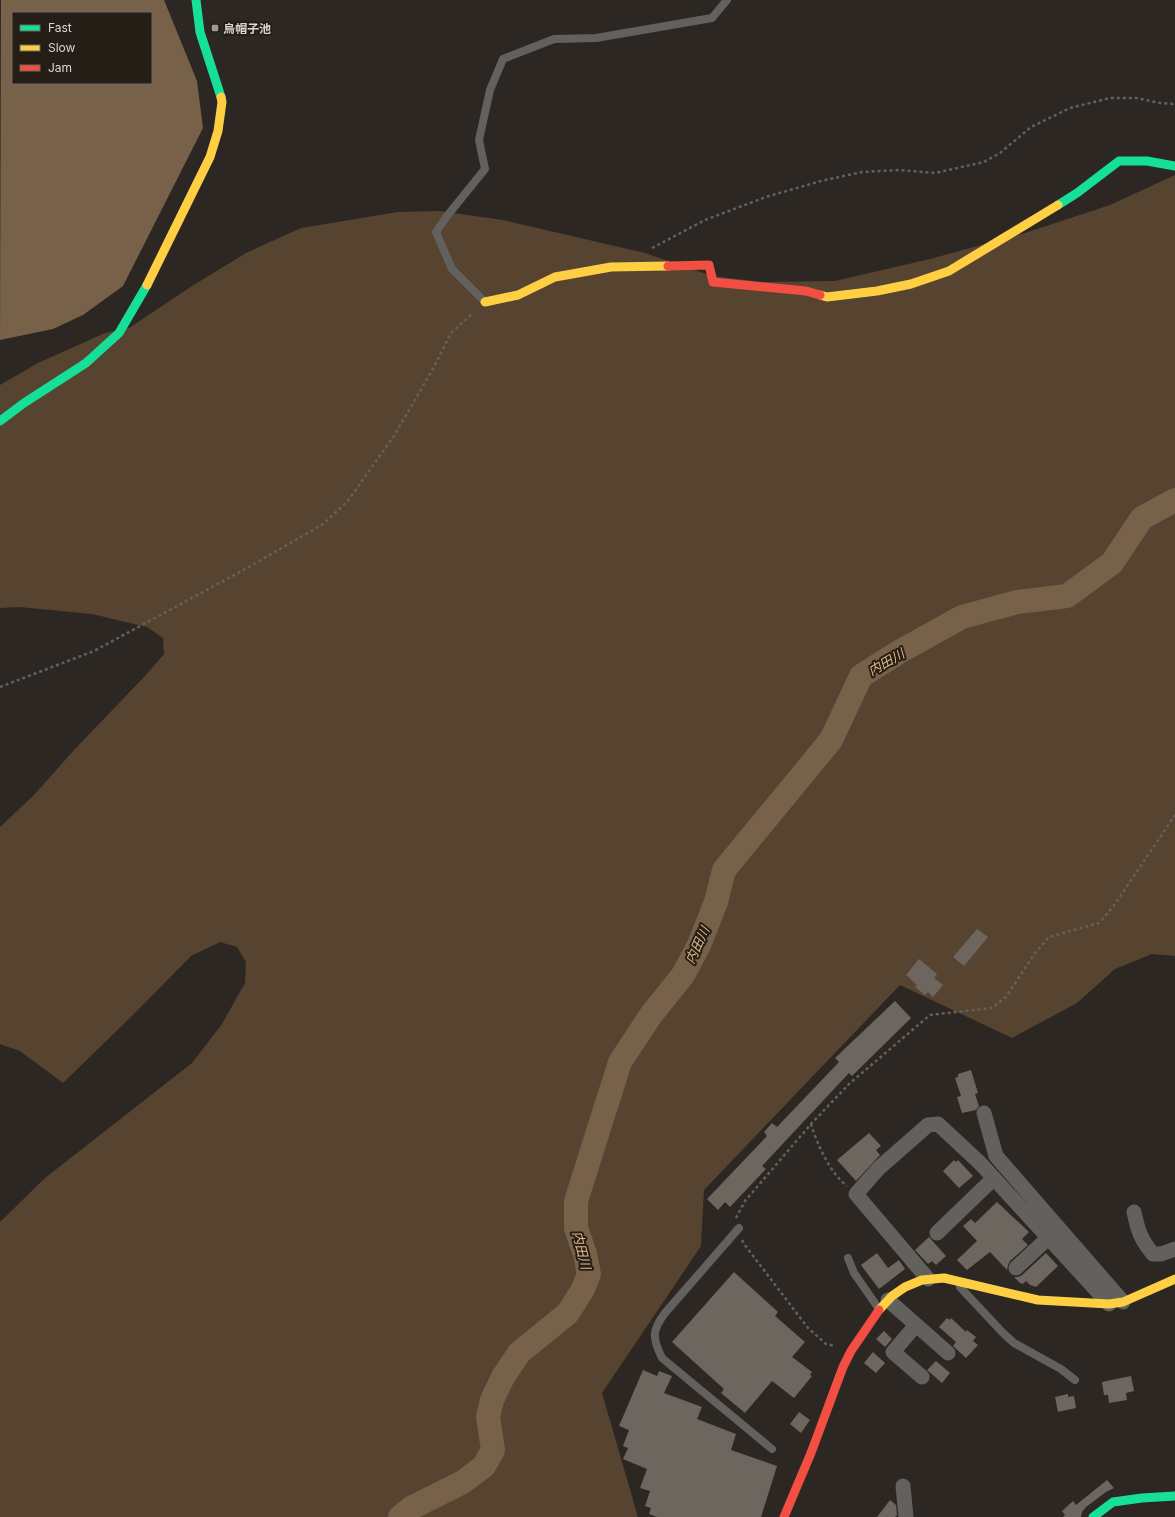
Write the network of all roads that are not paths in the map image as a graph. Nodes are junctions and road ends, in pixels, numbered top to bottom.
1 (196, 0) edge
2 (727, 0) edge
3 (1175, 166) edge
4 (485, 302) joint
5 (0, 421) edge
6 (984, 1113) dead end
7 (994, 1178) junction
8 (1134, 1212) dead end
9 (739, 1228) road end
10 (937, 1233) dead end
11 (1048, 1238) junction
12 (1175, 1249) edge
13 (848, 1258) dead end
14 (1016, 1268) dead end
15 (928, 1279) junction
16 (1175, 1279) edge
17 (953, 1280) junction
18 (1116, 1303) junction
19 (884, 1305) junction
20 (916, 1325) junction
21 (948, 1353) dead end
22 (922, 1377) dead end
23 (1075, 1380) dead end
24 (772, 1449) dead end
25 (903, 1486) dead end
26 (1175, 1496) edge
27 (784, 1517) edge
28 (906, 1517) edge
29 (1093, 1517) edge

1 - 5 street
2 - 4 lane
3 - 4 street
6 - 18 street
7 - 10 street
7 - 11 street
7 - 15 street
8 - 12 street
9 - 24 lane
11 - 14 street
11 - 18 street
13 - 19 lane
15 - 17 street
15 - 19 street
16 - 18 street
17 - 18 street
17 - 23 lane
19 - 20 street
19 - 27 street
20 - 21 street
20 - 22 street
25 - 28 street
26 - 29 street

